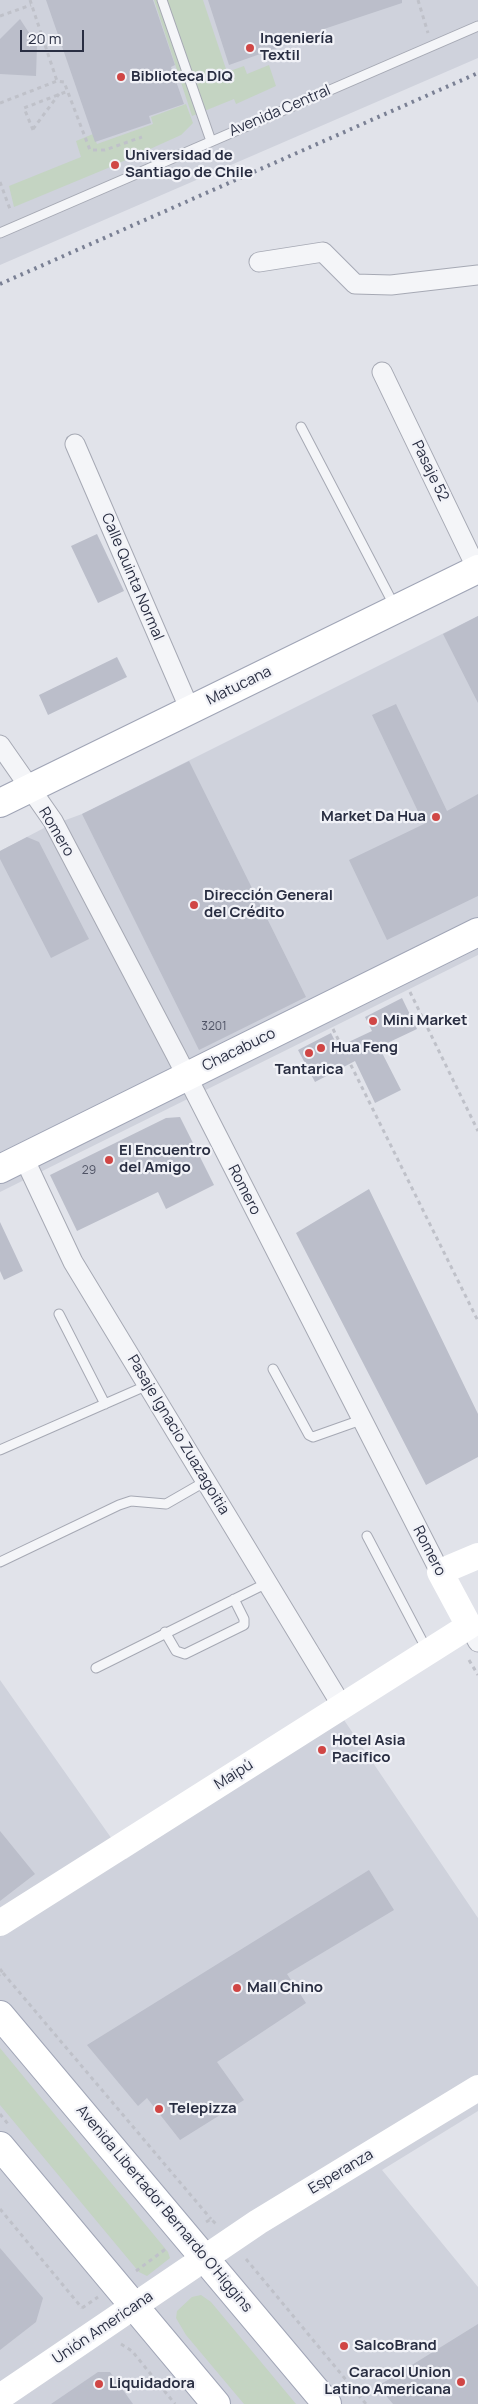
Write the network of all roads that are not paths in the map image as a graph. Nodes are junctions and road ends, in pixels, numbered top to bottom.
1 (162, 0) edge
2 (478, 26) edge
3 (212, 141) junction
4 (0, 234) edge
5 (259, 262) dead end
6 (478, 274) edge
7 (382, 372) dead end
8 (301, 427) dead end
9 (75, 444) dead end
10 (478, 569) edge
11 (396, 609) junction
12 (190, 710) junction
13 (0, 745) edge
14 (30, 789) junction
15 (0, 803) edge
16 (478, 932) edge
17 (186, 1076) junction
18 (24, 1158) junction
19 (0, 1169) edge
20 (59, 1314) dead end
21 (273, 1369) dead end
22 (148, 1386) junction
23 (105, 1404) junction
24 (361, 1420) junction
25 (0, 1450) edge
26 (206, 1482) junction
27 (367, 1536) dead end
28 (478, 1556) edge
29 (0, 1562) edge
30 (440, 1572) junction
31 (267, 1583) junction
32 (234, 1598) junction
33 (165, 1632) junction
34 (473, 1634) edge
35 (428, 1652) junction
36 (96, 1668) dead end
37 (342, 1706) junction
38 (0, 1923) edge
39 (0, 2015) edge
40 (478, 2088) edge
41 (0, 2146) edge
42 (205, 2258) junction
43 (136, 2307) junction
44 (0, 2397) edge
45 (216, 2404) edge
46 (327, 2404) edge

1 - 3 lane
2 - 3 lane, Avenida Central
3 - 4 lane, Avenida Central
5 - 6 street
7 - 10 street, Pasaje 52
8 - 11 lane
9 - 12 street, Calle Quinta Normal
10 - 11 main road, Matucana
11 - 12 main road, Matucana
12 - 14 main road, Matucana
13 - 14 street, Romero
14 - 15 main road, Matucana
14 - 17 street, Romero
16 - 17 main road, Chacabuco
17 - 18 main road, Chacabuco
17 - 24 street, Romero
18 - 19 main road, Chacabuco
18 - 22 street, Pasaje Ignacio Zuazagoitia
20 - 23 lane
21 - 24 lane
22 - 23 lane
22 - 26 street, Pasaje Ignacio Zuazagoitia
23 - 25 lane
24 - 30 street, Romero
26 - 29 lane
26 - 31 street, Pasaje Ignacio Zuazagoitia
27 - 35 lane
28 - 30 street
30 - 34 street, Romero
31 - 32 lane
31 - 37 street, Pasaje Ignacio Zuazagoitia
32 - 33 lane
32 - 33 lane
33 - 36 lane
34 - 35 street, Maipú
35 - 37 street, Maipú
37 - 38 street, Maipú
39 - 42 main road, Avenida Libertador Bernardo O'Higgins
40 - 42 street, Esperanza
41 - 43 main road
42 - 43 street, Unión Americana
42 - 46 main road, Avenida Libertador Bernardo O'Higgins
43 - 44 street, Unión Americana
43 - 45 main road

